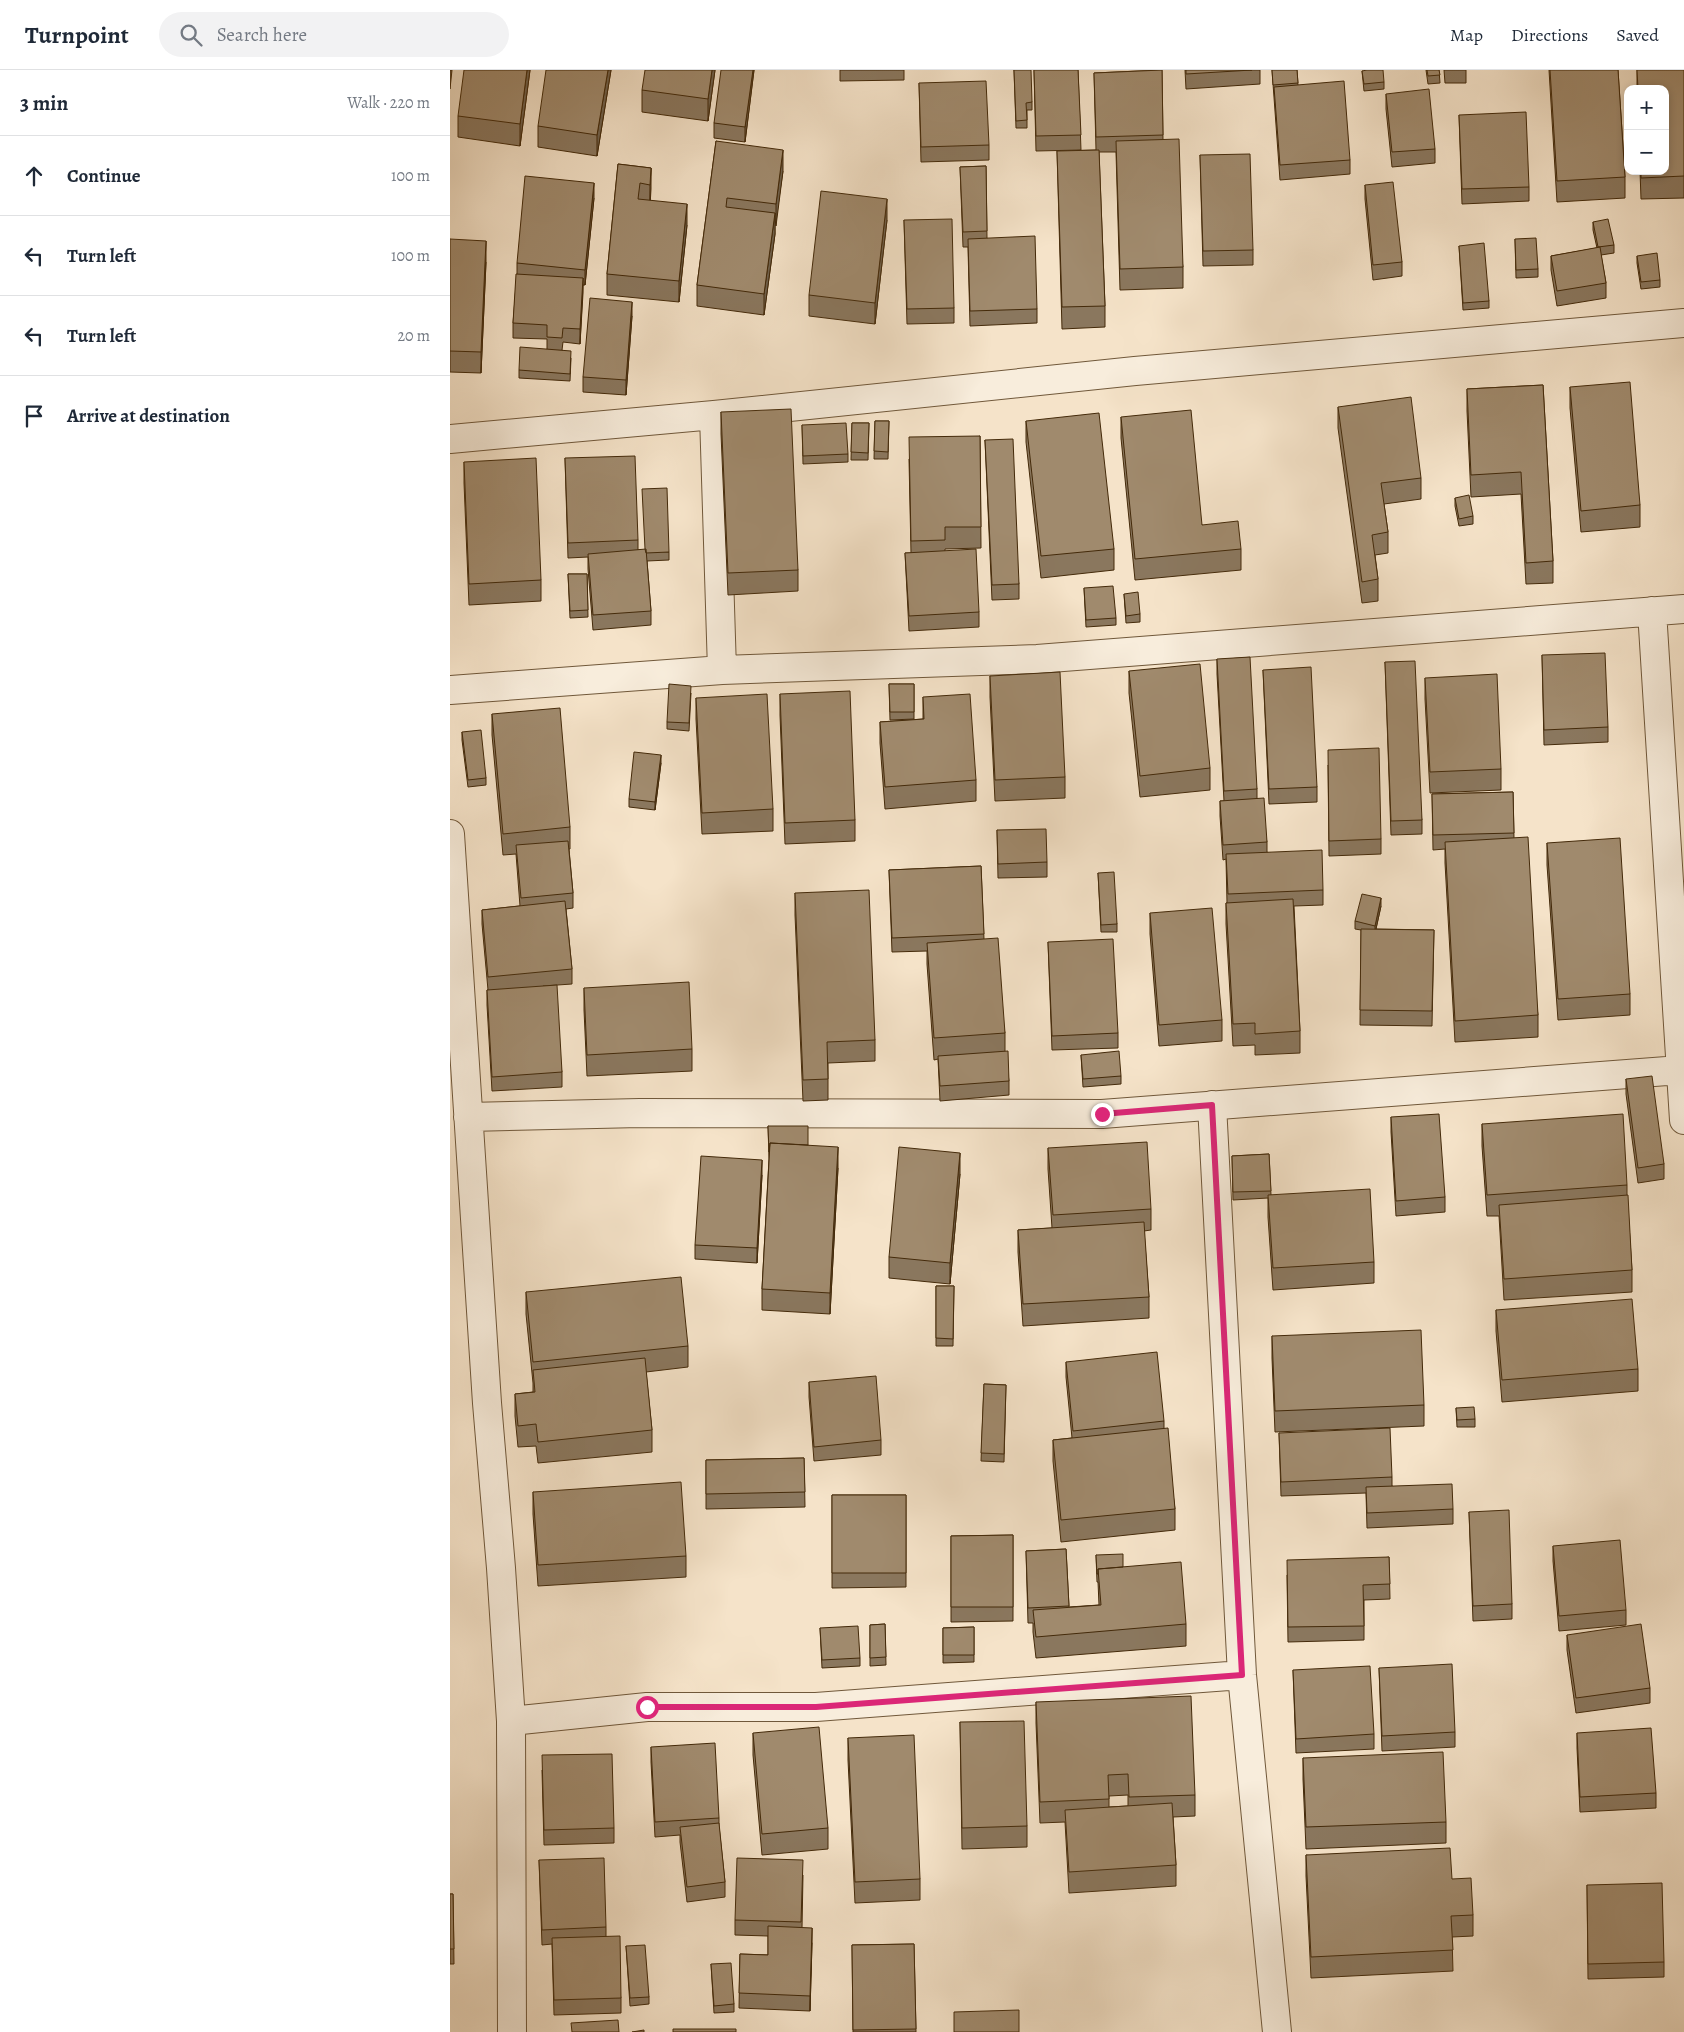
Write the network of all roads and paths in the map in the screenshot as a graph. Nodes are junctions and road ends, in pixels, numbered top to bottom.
1 (1684, 323) edge
2 (714, 416) junction
3 (450, 440) edge
4 (1684, 609) edge
5 (1652, 612) junction
6 (722, 670) junction
7 (450, 690) edge
8 (450, 834) edge
9 (1680, 1070) junction
10 (1212, 1105) junction
11 (468, 1118) junction
12 (1684, 1120) edge
13 (1242, 1675) junction
14 (511, 1721) junction
15 (512, 2032) edge
16 (1277, 2032) edge

1 - 2 street
2 - 3 street
2 - 6 street
4 - 5 street
5 - 6 street
5 - 9 street
6 - 7 street
8 - 11 street
9 - 10 street
9 - 12 street
10 - 11 street
10 - 13 street
11 - 14 street
13 - 14 street
13 - 16 street
14 - 15 street

